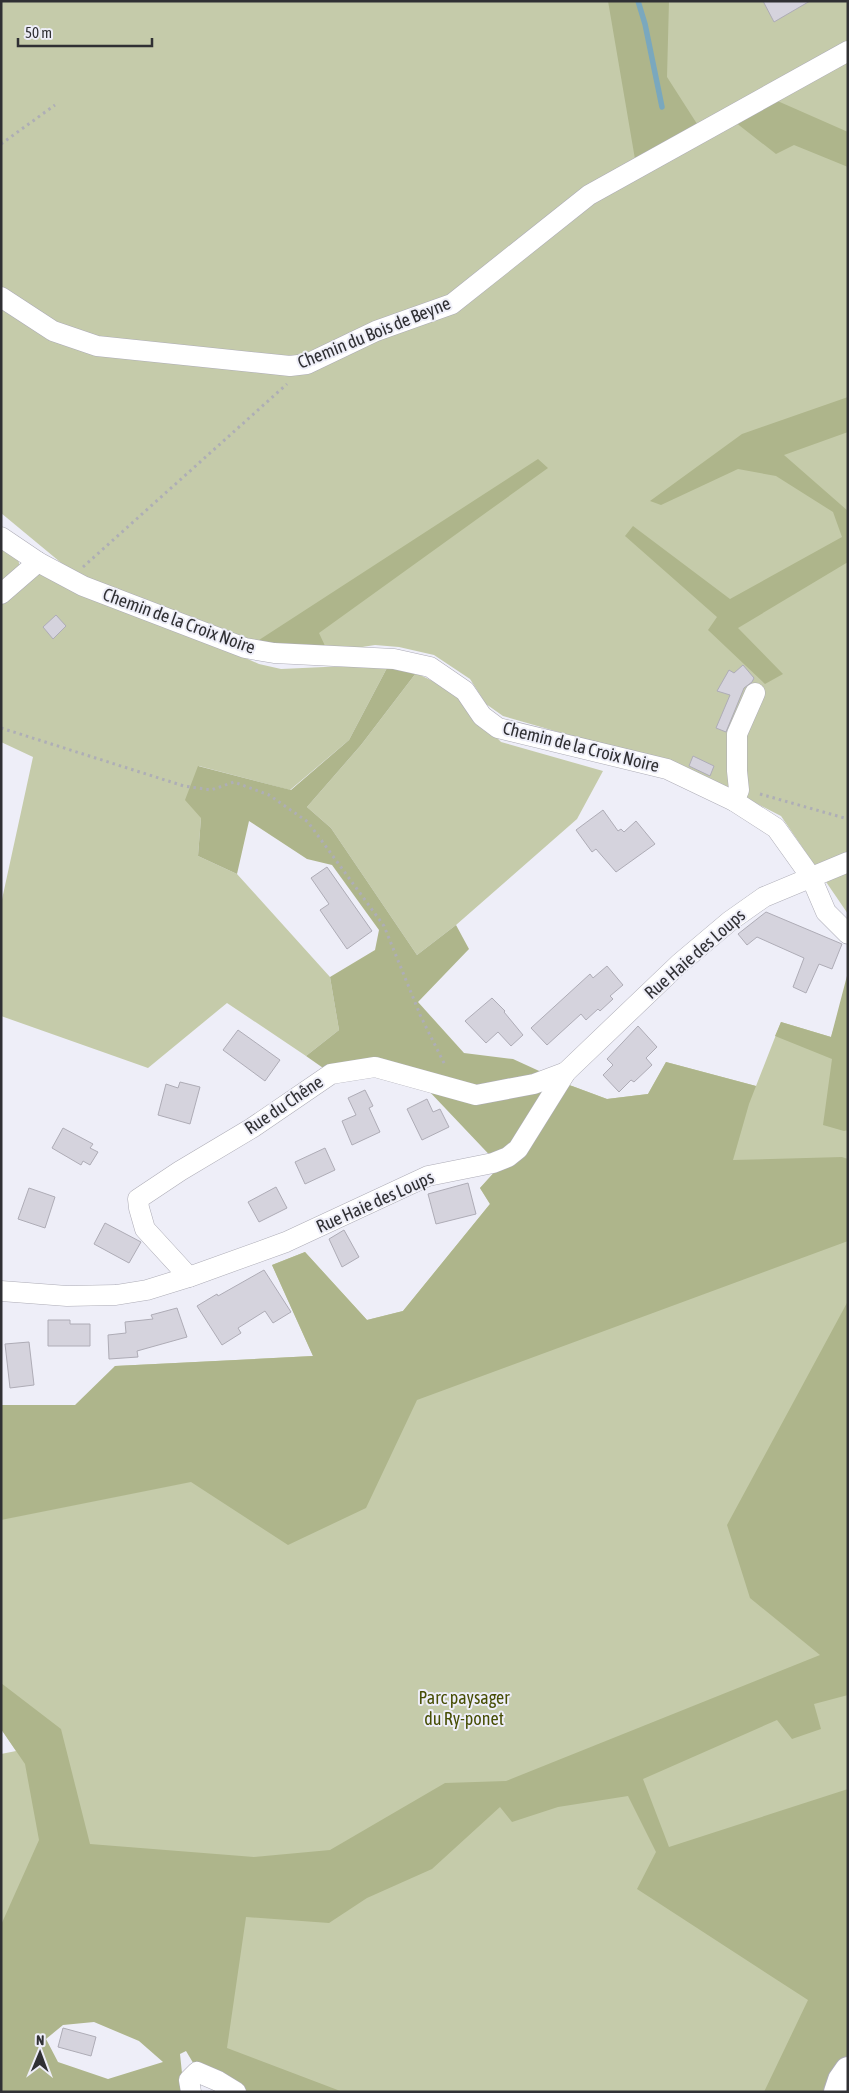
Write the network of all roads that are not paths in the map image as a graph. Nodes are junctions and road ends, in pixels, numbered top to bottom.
1 (848, 51) edge
2 (1, 297) edge
3 (1, 537) edge
4 (38, 562) junction
5 (1, 594) edge
6 (755, 693) dead end
7 (737, 796) junction
8 (848, 862) edge
9 (811, 878) junction
10 (848, 934) edge
11 (566, 1072) junction
12 (189, 1277) junction
13 (1, 1291) edge
14 (848, 2070) edge
15 (191, 2092) edge
16 (236, 2092) edge
17 (837, 2092) edge

1 - 2 street, Chemin du Bois de Beyne
3 - 4 street, Chemin de la Croix Noire
4 - 5 street
4 - 7 street, Chemin de la Croix Noire
6 - 7 street
7 - 9 street, Chemin de la Croix Noire
8 - 9 street, Rue Haie des Loups
9 - 10 street, Chemin de la Croix Noire
9 - 11 street, Rue Haie des Loups
11 - 12 street, Rue Haie des Loups
11 - 12 street, Rue du Chêne
12 - 13 street, Rue Haie des Loups
14 - 17 main road
15 - 16 street

